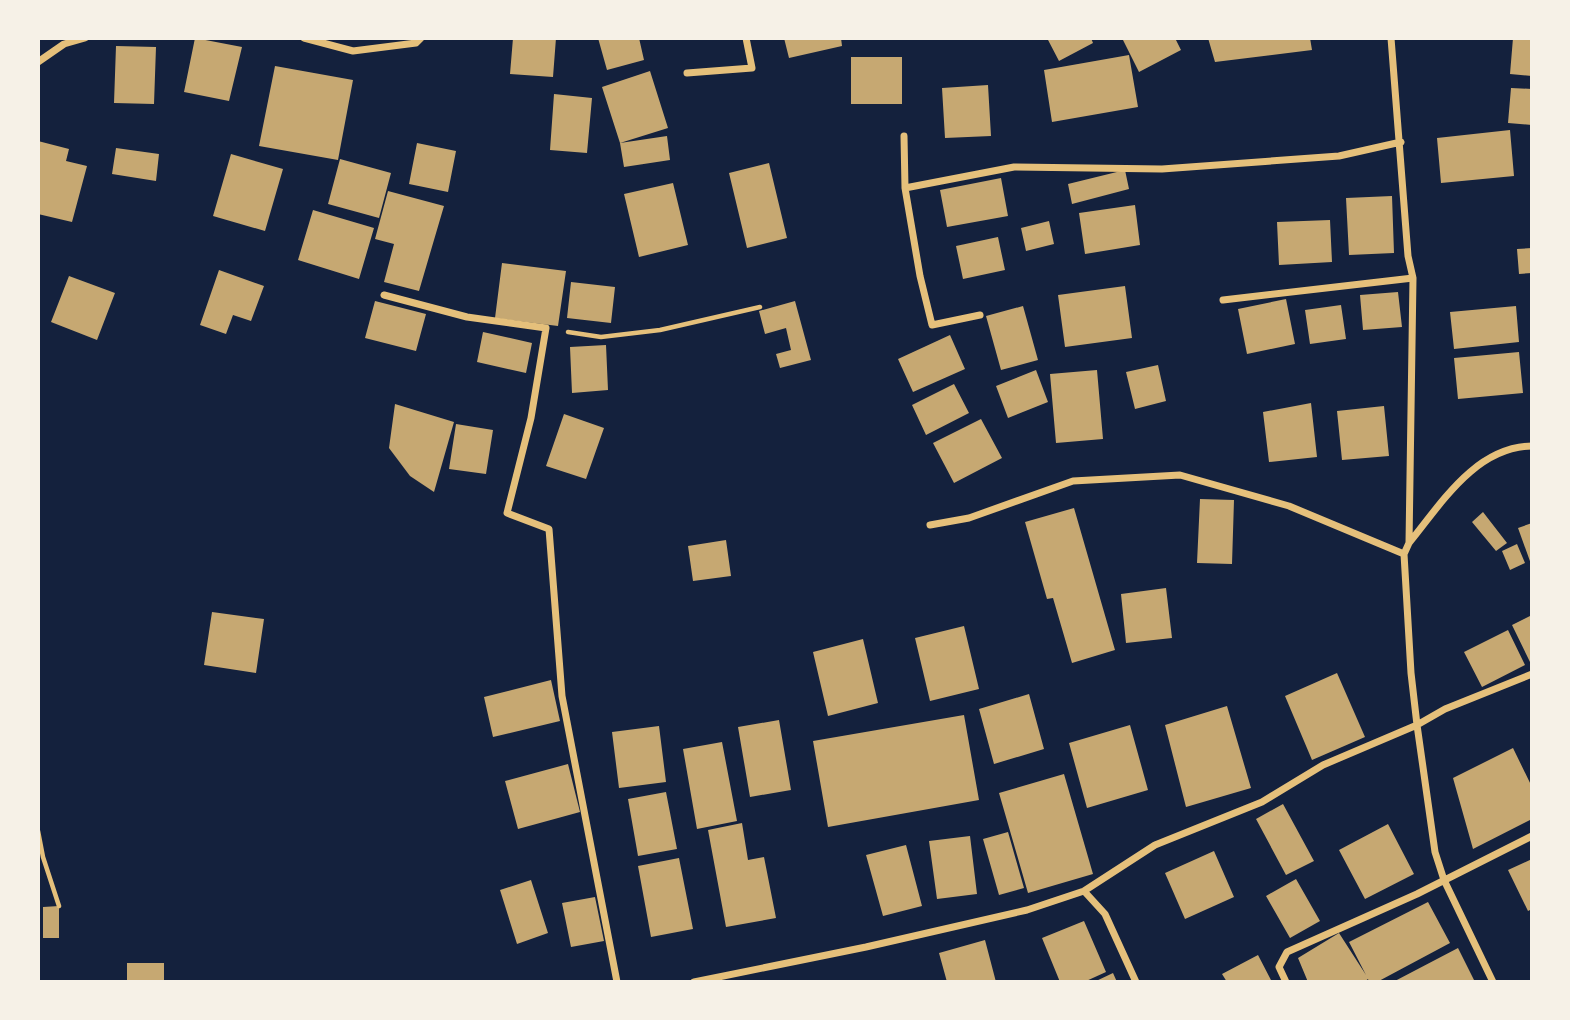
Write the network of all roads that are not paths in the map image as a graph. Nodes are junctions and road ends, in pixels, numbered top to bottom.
1 (85, 38) edge
2 (304, 38) edge
3 (421, 38) edge
4 (746, 38) edge
5 (1391, 38) edge
6 (38, 61) edge
7 (687, 73) dead end
8 (904, 136) dead end
9 (1401, 142) junction
10 (905, 188) junction
11 (1413, 278) junction
12 (384, 295) dead end
13 (1223, 300) dead end
14 (980, 316) dead end
15 (1531, 446) edge
16 (930, 525) dead end
17 (1409, 543) junction
18 (1404, 554) junction
19 (1531, 674) edge
20 (1417, 725) junction
21 (1531, 836) edge
22 (1444, 880) junction
23 (1084, 891) junction
24 (617, 982) edge
25 (694, 982) edge
26 (1136, 982) edge
27 (1286, 982) edge
28 (1493, 982) edge

1 - 6 street
2 - 3 street
4 - 7 street
5 - 9 street
8 - 10 street
9 - 10 street
9 - 11 street
10 - 14 street
11 - 13 street
11 - 17 street
12 - 24 street
15 - 17 street
16 - 18 street
17 - 18 street
18 - 20 street
19 - 20 street
20 - 22 street
20 - 23 street
21 - 22 street
22 - 27 street
22 - 28 street
23 - 25 street
23 - 26 street

